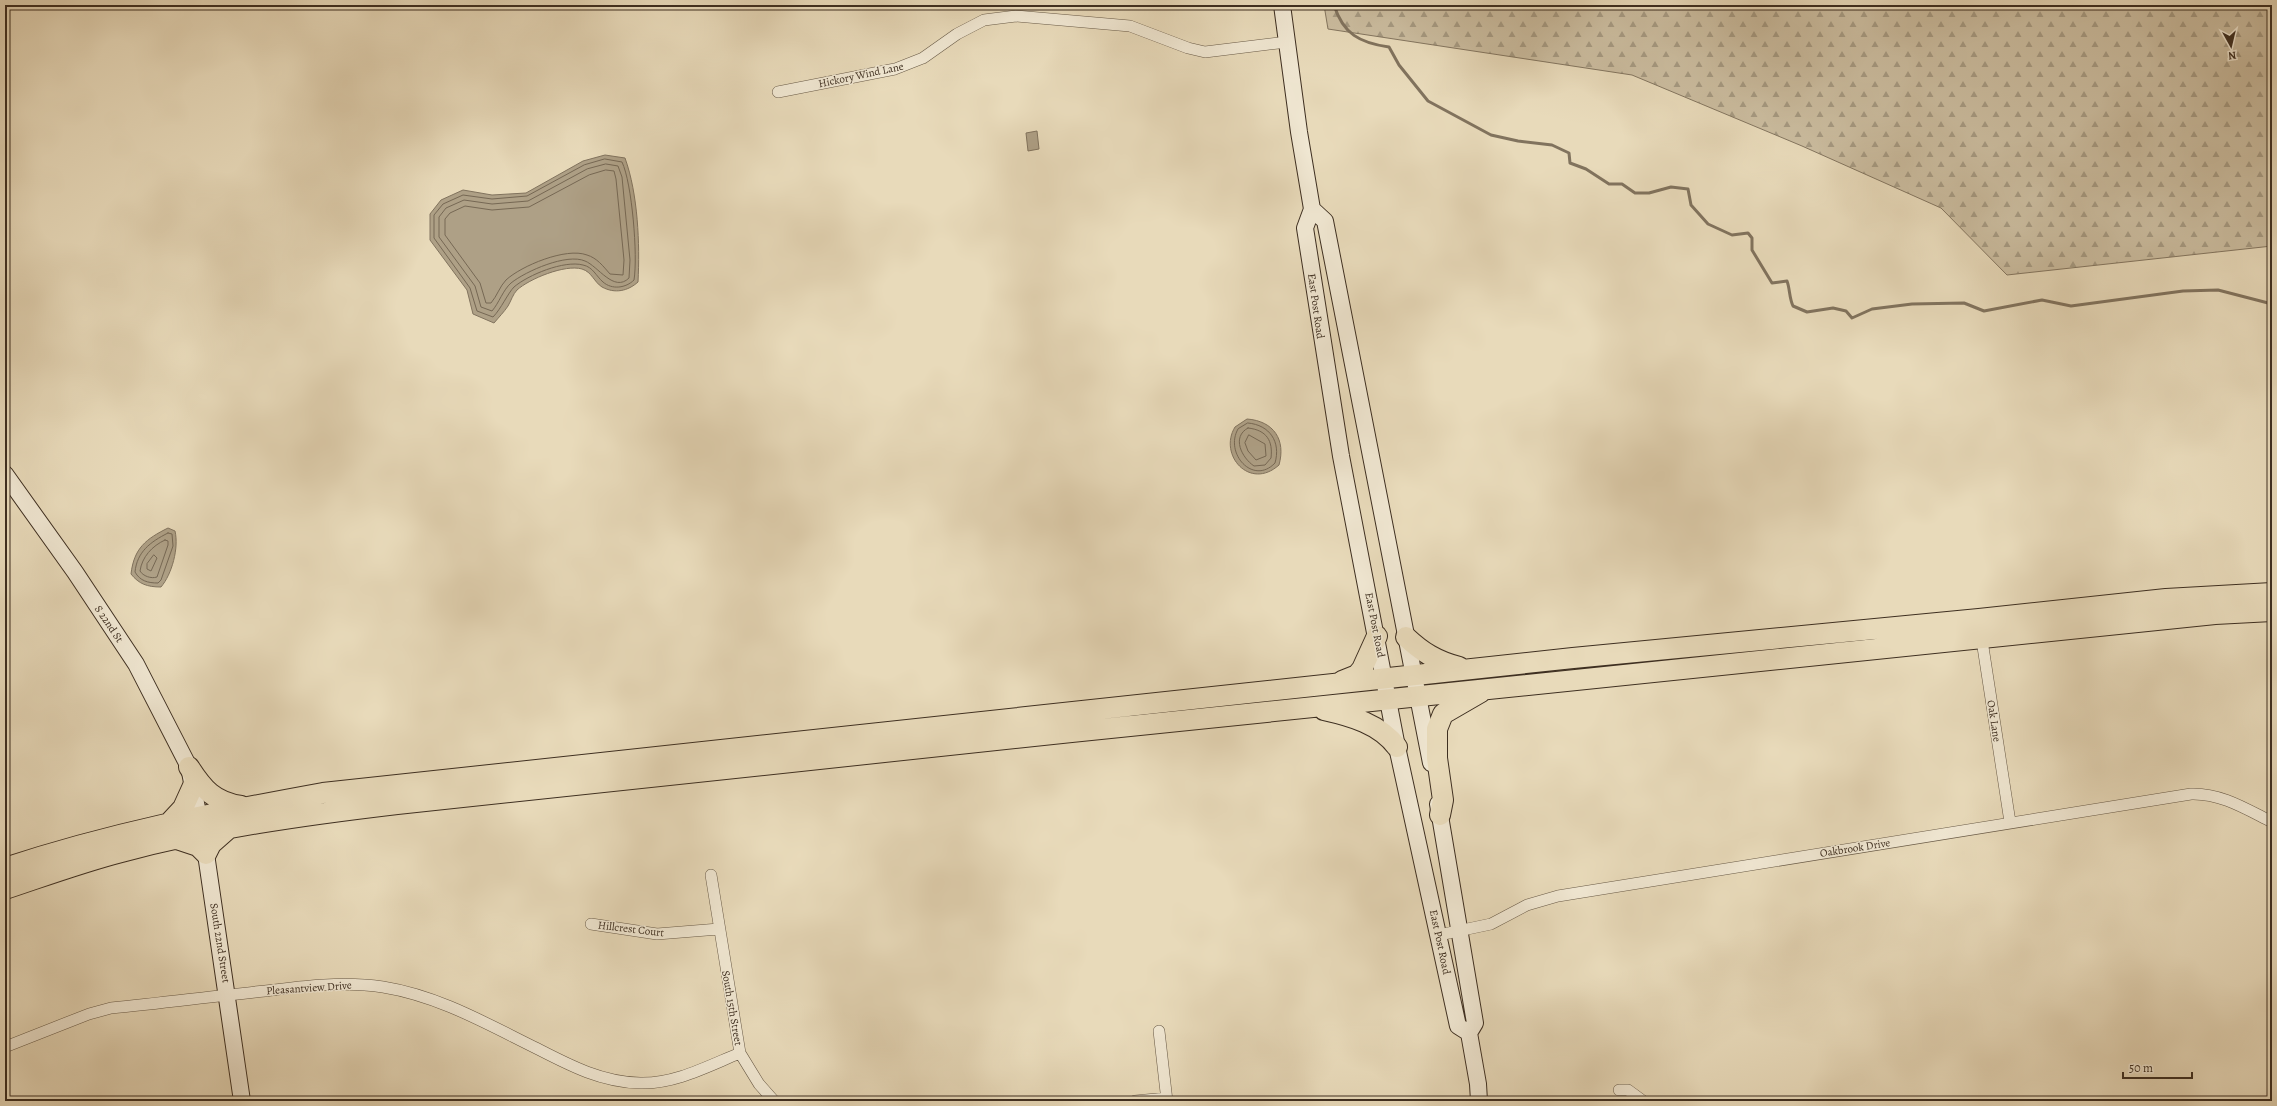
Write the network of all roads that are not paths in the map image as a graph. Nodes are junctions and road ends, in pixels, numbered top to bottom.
1 (1282, 5) edge
2 (1287, 42) junction
3 (778, 92) dead end
4 (1312, 209) junction
5 (5, 474) edge
6 (2272, 593) edge
7 (2272, 612) edge
8 (1980, 628) junction
9 (1377, 636) junction
10 (1406, 637) junction
11 (1468, 669) junction
12 (1413, 675) junction
13 (1385, 678) junction
14 (1339, 683) junction
15 (1493, 686) junction
16 (1418, 695) junction
17 (1388, 699) junction
18 (1313, 707) junction
19 (1397, 747) junction
20 (189, 767) junction
21 (193, 786) junction
22 (247, 806) junction
23 (1440, 815) junction
24 (2010, 822) junction
25 (2272, 822) edge
26 (201, 824) junction
27 (228, 829) junction
28 (173, 831) junction
29 (206, 854) junction
30 (5, 868) edge
31 (711, 875) dead end
32 (5, 888) edge
33 (591, 924) dead end
34 (719, 929) junction
35 (1461, 931) junction
36 (1439, 934) junction
37 (228, 995) junction
38 (1159, 1031) dead end
39 (1469, 1033) junction
40 (5, 1047) edge
41 (740, 1053) junction
42 (1619, 1090) dead end
43 (1167, 1099) edge
44 (242, 1101) edge
45 (774, 1101) edge
46 (1135, 1101) edge
47 (1479, 1101) edge
48 (1643, 1101) edge

1 - 2 main road, East Post Road
2 - 3 street, Hickory Wind Lane
2 - 4 main road, East Post Road
4 - 9 main road, East Post Road
4 - 10 main road, East Post Road
5 - 20 main road, S 22nd St
6 - 8 highway
7 - 8 highway
8 - 11 highway
8 - 15 highway
8 - 24 street, Oak Lane
9 - 13 main road, East Post Road
9 - 14 highway
10 - 11 highway
10 - 12 main road, East Post Road
11 - 12 highway
12 - 13 highway
12 - 16 main road, East Post Road
13 - 14 highway
13 - 17 main road, East Post Road
14 - 22 highway
15 - 16 highway
15 - 23 highway
16 - 17 highway
16 - 23 main road, East Post Road
17 - 18 highway
17 - 19 main road, East Post Road
18 - 19 highway
18 - 27 highway
19 - 36 main road, East Post Road
20 - 21 main road, S 22nd St
20 - 22 highway
21 - 26 main road, South 22nd Street
21 - 28 highway
22 - 26 highway
23 - 35 main road, East Post Road
24 - 25 street, Oakbrook Drive
24 - 35 street, Oakbrook Drive
26 - 27 highway
26 - 28 highway
26 - 29 main road, South 22nd Street
27 - 29 highway
28 - 29 highway
28 - 30 highway
28 - 32 highway
29 - 37 main road, South 22nd Street
31 - 34 street, South 15th Street
33 - 34 street, Hillcrest Court
34 - 41 street, South 15th Street
35 - 36 street, Oakbrook Drive
35 - 39 main road, East Post Road
36 - 39 main road, East Post Road
37 - 40 street, Pleasantview Drive
37 - 41 street, Pleasantview Drive
37 - 44 main road, South 22nd Street
38 - 43 street
39 - 47 main road, East Post Road
41 - 45 street, South 15th Street
42 - 48 street
43 - 46 street

